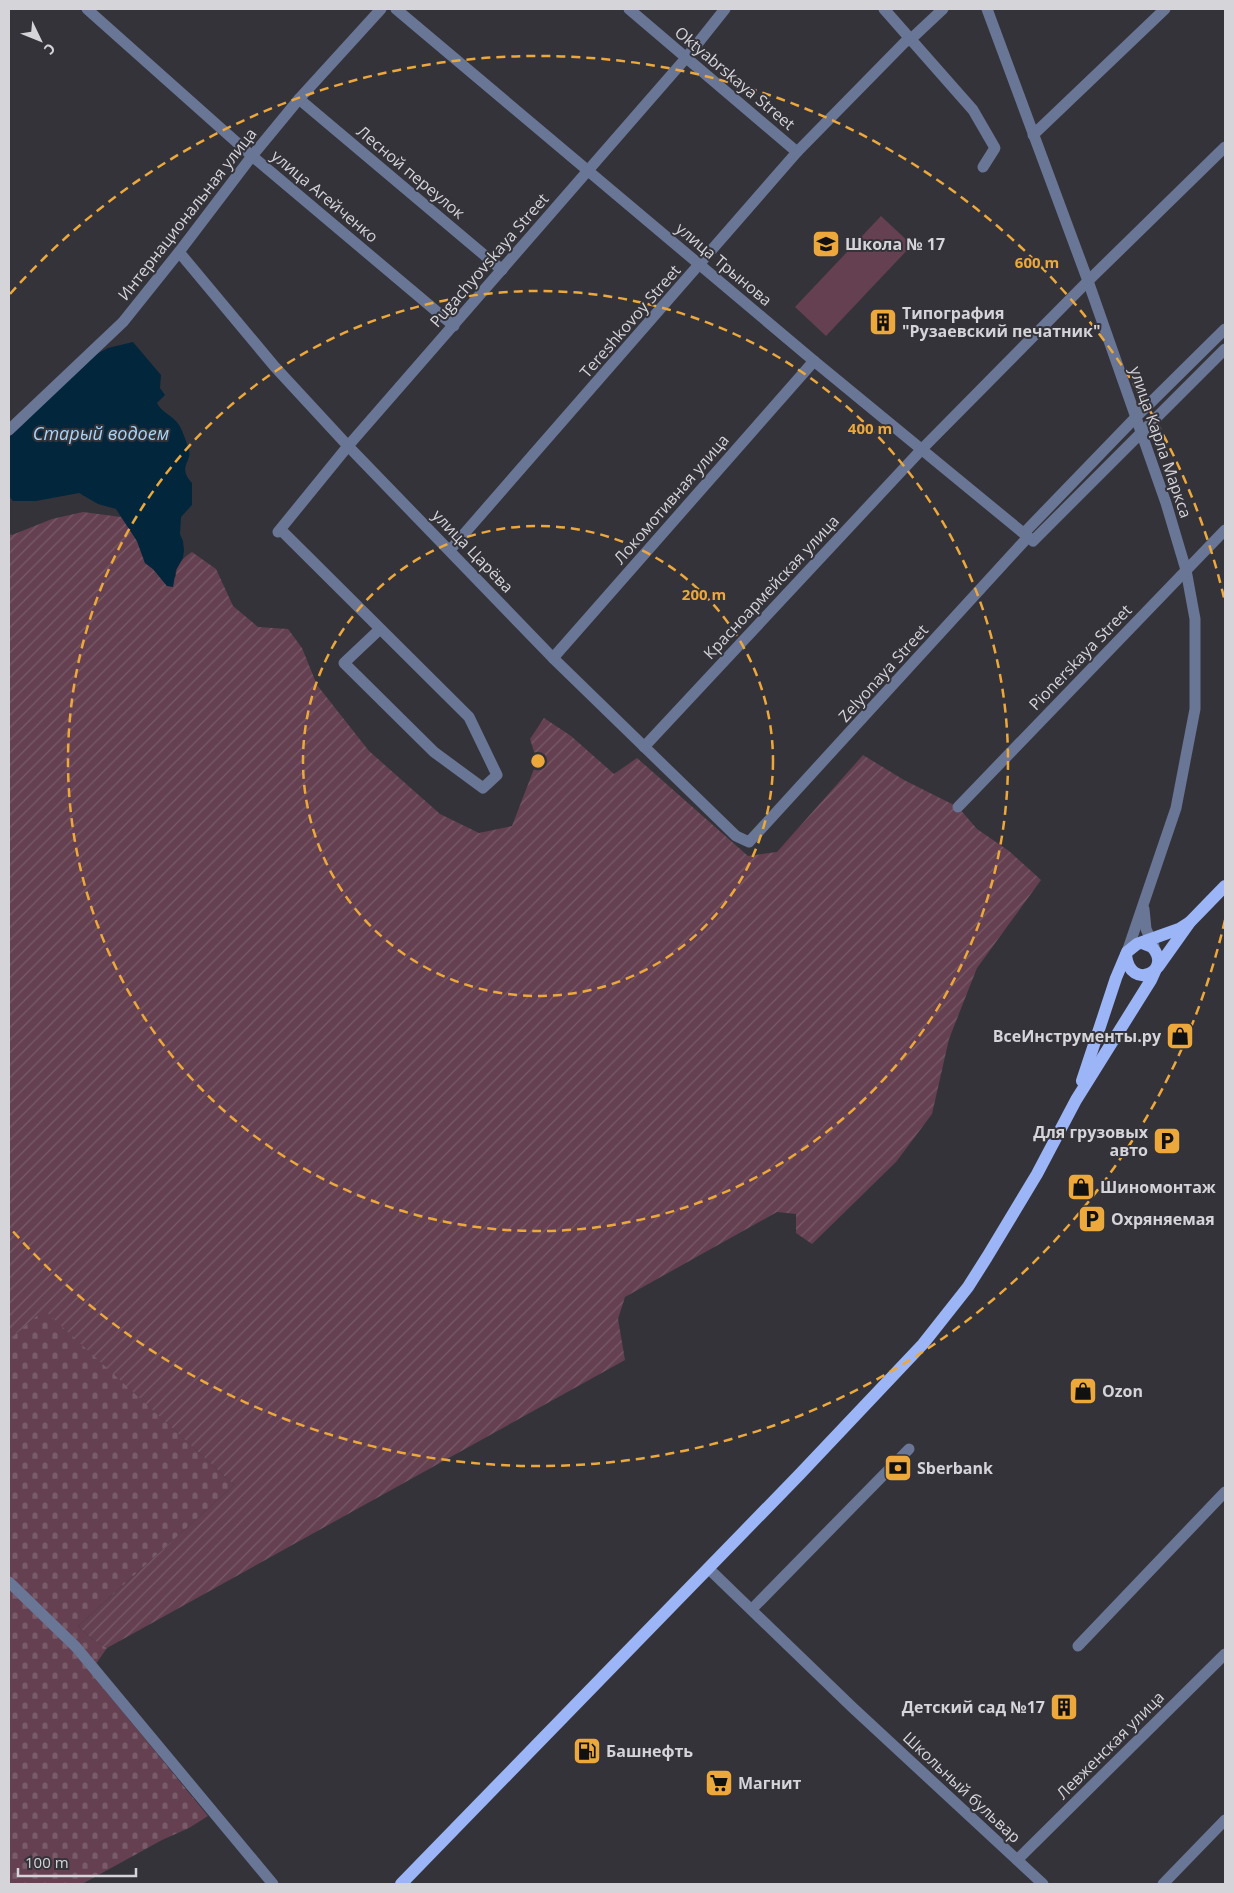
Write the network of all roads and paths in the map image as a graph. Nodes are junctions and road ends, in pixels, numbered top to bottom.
1 (87, 9) edge
2 (381, 9) edge
3 (396, 9) edge
4 (629, 9) edge
5 (725, 9) edge
6 (884, 9) edge
7 (943, 9) edge
8 (987, 9) edge
9 (1165, 9) edge
10 (911, 39) junction
11 (686, 58) junction
12 (299, 99) junction
13 (1033, 134) junction
14 (1225, 147) edge
15 (797, 152) junction
16 (252, 156) junction
17 (983, 167) dead end
18 (588, 170) junction
19 (179, 252) junction
20 (701, 265) junction
21 (502, 270) junction
22 (1088, 281) junction
23 (454, 326) junction
24 (1225, 329) edge
25 (1225, 349) edge
26 (814, 360) junction
27 (1136, 417) junction
28 (9, 430) edge
29 (1142, 431) junction
30 (348, 446) junction
31 (922, 449) junction
32 (1225, 530) edge
33 (1028, 537) junction
34 (450, 550) junction
35 (1186, 570) junction
36 (380, 629) junction
37 (553, 658) junction
38 (644, 747) junction
39 (958, 807) dead end
40 (761, 830) joint
41 (1225, 886) edge
42 (1145, 900) junction
43 (1190, 922) junction
44 (1146, 941) junction
45 (1126, 954) junction
46 (1157, 968) junction
47 (1076, 1100) junction
48 (909, 1449) dead end
49 (1223, 1494) edge
50 (708, 1568) junction
51 (9, 1582) edge
52 (752, 1609) junction
53 (1078, 1646) dead end
54 (1225, 1654) edge
55 (1225, 1820) edge
56 (1017, 1860) junction
57 (273, 1884) edge
58 (402, 1884) edge
59 (1043, 1884) edge
60 (1163, 1884) edge

1 - 16 street, улица Агейченко
2 - 12 street, Интернациональная улица
3 - 18 street, улица Трынова
4 - 11 street, Oktyabrskaya Street
5 - 11 street, Pugachyovskaya Street
6 - 10 street
7 - 10 street, Tereshkovoy Street
8 - 13 street, улица Карла Маркса
9 - 13 street
10 - 15 street, Tereshkovoy Street
10 - 17 street
11 - 15 street, Oktyabrskaya Street
11 - 18 street, Pugachyovskaya Street
12 - 16 street, Интернациональная улица
12 - 21 street, Лесной переулок
13 - 22 street, улица Карла Маркса
14 - 22 street, Красноармейская улица
15 - 20 street, Tereshkovoy Street
16 - 19 street, Интернациональная улица
16 - 23 street, улица Агейченко
18 - 20 street, улица Трынова
18 - 21 street, Pugachyovskaya Street
19 - 28 street, Интернациональная улица
19 - 30 street, улица Царёва
20 - 26 street, улица Трынова
20 - 34 street, Tereshkovoy Street
21 - 23 street, Pugachyovskaya Street
22 - 27 street, улица Карла Маркса
22 - 31 street, Красноармейская улица
23 - 30 street, Pugachyovskaya Street
24 - 27 street, Zelyonaya Street
25 - 29 street, Zelyonaya Street
26 - 31 street, улица Трынова
26 - 37 street, Локомотивная улица
27 - 29 street, улица Карла Маркса
27 - 33 street, Zelyonaya Street
29 - 33 street, Zelyonaya Street
29 - 35 street, улица Карла Маркса
30 - 34 street, улица Царёва
30 - 36 street, Pugachyovskaya Street
31 - 33 street, улица Трынова
31 - 38 street, Красноармейская улица
32 - 35 street, Pionerskaya Street
33 - 40 street, Zelyonaya Street
34 - 37 street, улица Царёва
35 - 39 street, Pionerskaya Street
35 - 42 street, улица Карла Маркса
36 - 36 street
37 - 38 street, улица Царёва
38 - 40 street, улица Царёва
41 - 43 main road
42 - 44 street, улица Карла Маркса
42 - 45 street, улица Карла Маркса
43 - 44 main road
43 - 46 main road
44 - 45 main road
44 - 46 main road
45 - 46 main road
45 - 47 main road, улица Карла Маркса
46 - 47 main road
47 - 50 main road
48 - 52 street
49 - 53 street
50 - 52 street, Школьный бульвар
50 - 58 main road
51 - 57 street
52 - 56 street, Школьный бульвар
54 - 56 street, Левженская улица
55 - 60 street
56 - 59 street, Школьный бульвар

